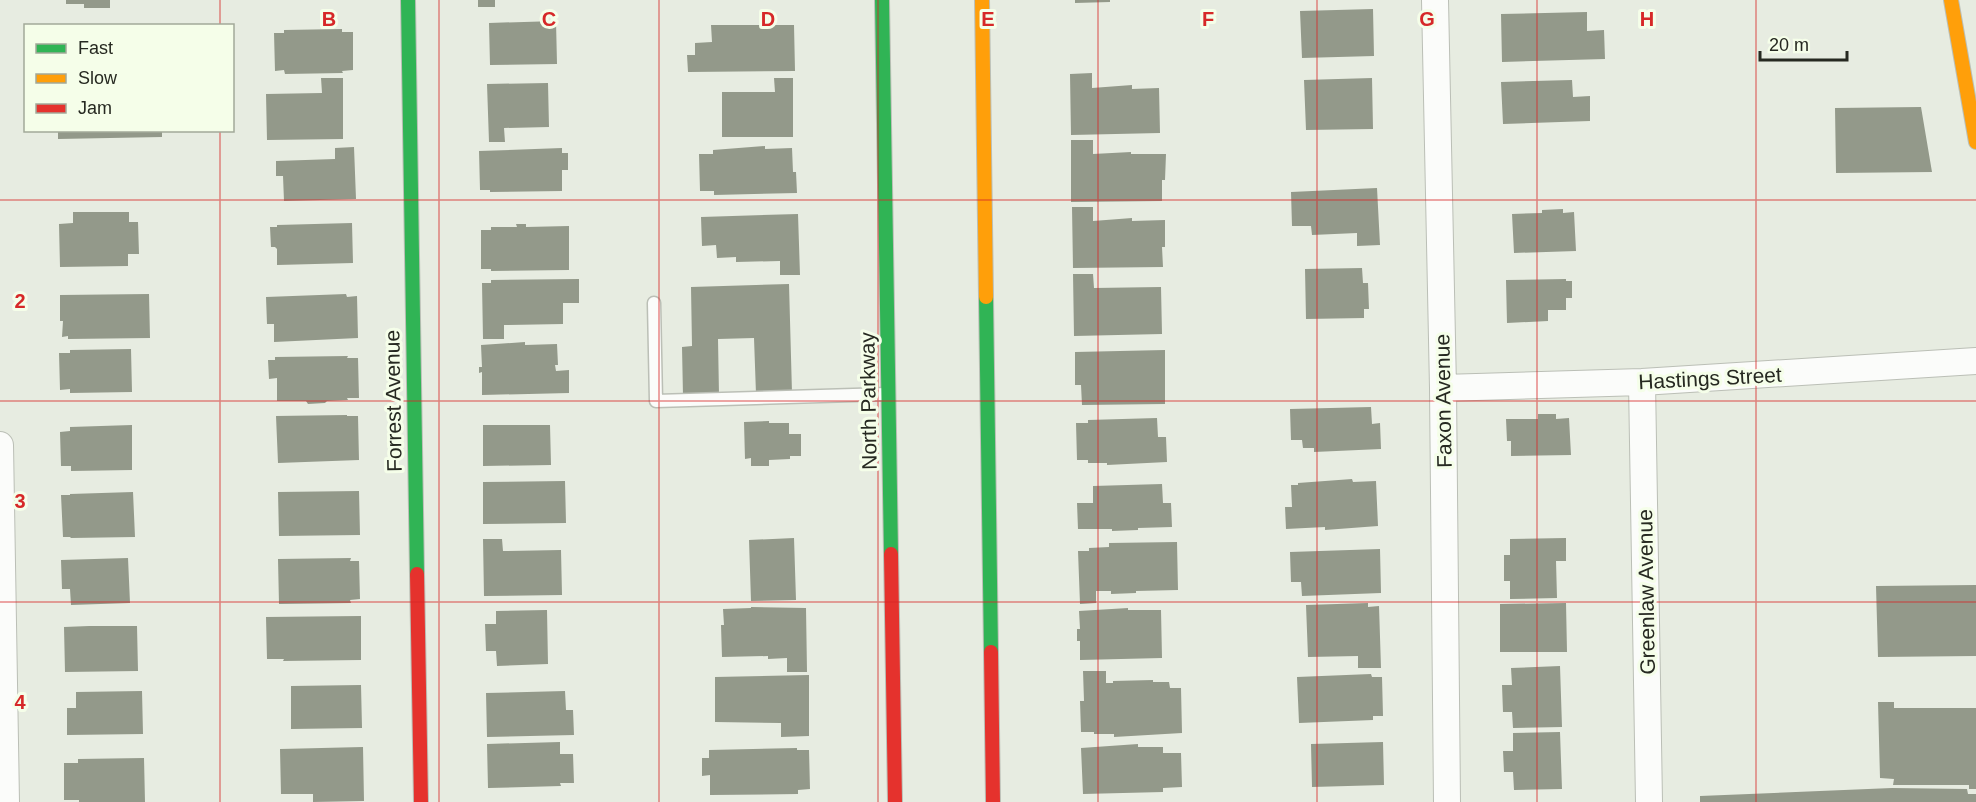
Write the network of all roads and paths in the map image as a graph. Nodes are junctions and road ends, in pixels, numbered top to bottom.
1 (408, 0) edge
2 (882, 0) edge
3 (982, 0) edge
4 (1435, 0) edge
5 (1951, 0) edge
6 (1976, 59) edge
7 (1961, 62) junction
8 (1976, 142) edge
9 (654, 303) dead end
10 (1976, 361) edge
11 (1642, 382) junction
12 (1443, 388) junction
13 (888, 394) junction
14 (0, 445) edge
15 (6, 802) edge
16 (421, 802) edge
17 (895, 802) edge
18 (993, 802) edge
19 (1447, 802) edge
20 (1649, 802) edge

1 - 16 main road, Forrest Avenue
2 - 13 main road, North Parkway
3 - 18 main road
4 - 12 street, Faxon Avenue
5 - 7 main road
6 - 7 lane
7 - 8 main road
9 - 13 lane
10 - 11 street, Hastings Street
11 - 12 street, Hastings Street
11 - 20 street, Greenlaw Avenue
12 - 19 street, Faxon Avenue
13 - 17 main road, North Parkway
14 - 15 street

